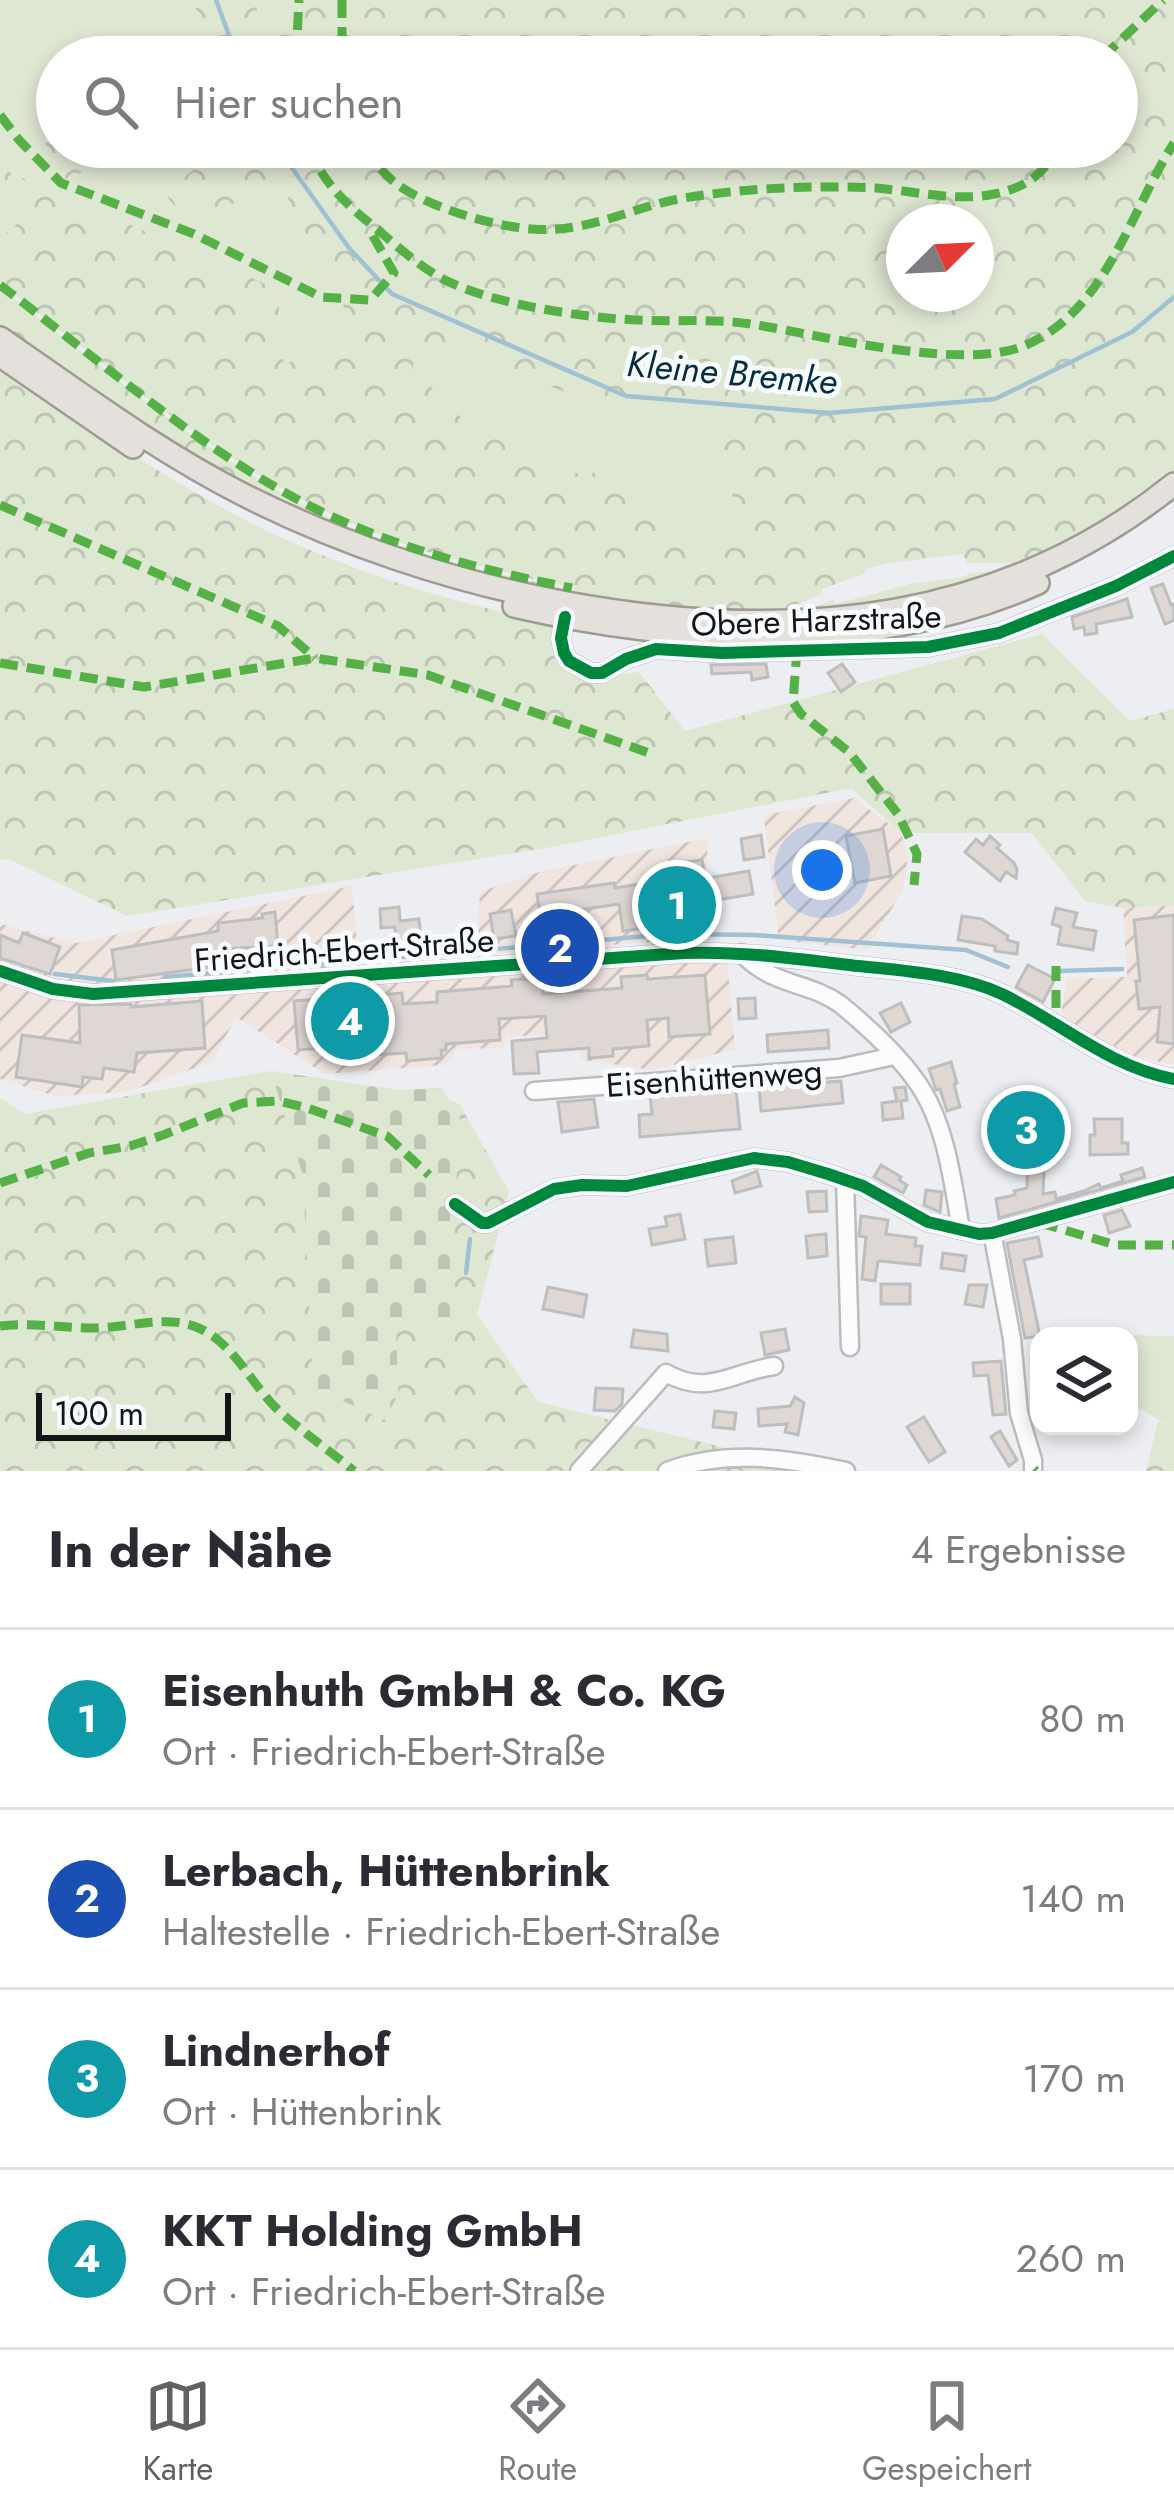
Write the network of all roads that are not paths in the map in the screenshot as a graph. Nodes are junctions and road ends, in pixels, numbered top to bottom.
1 (0, 338) edge
2 (0, 356) edge
3 (1174, 484) edge
4 (1174, 502) edge
5 (1174, 556) edge
6 (565, 617) junction
7 (741, 952) junction
8 (0, 970) edge
9 (894, 1056) junction
10 (1174, 1079) edge
11 (533, 1091) dead end
12 (844, 1180) junction
13 (1174, 1182) edge
14 (455, 1204) dead end
15 (961, 1230) junction
16 (993, 1237) dead end
17 (850, 1347) dead end
18 (774, 1366) dead end
19 (579, 1471) edge
20 (667, 1471) edge
21 (846, 1471) edge
22 (1033, 1471) edge

1 - 3 main road
2 - 6 main road
4 - 6 main road
5 - 6 street, Obere Harzstraße
7 - 8 street, Friedrich-Ebert-Straße
7 - 9 street
7 - 10 street, Friedrich-Ebert-Straße
9 - 11 street, Eisenhüttenweg
9 - 15 street
12 - 14 street
12 - 15 street
12 - 17 street
13 - 15 street
16 - 22 street
18 - 19 street
20 - 21 street

